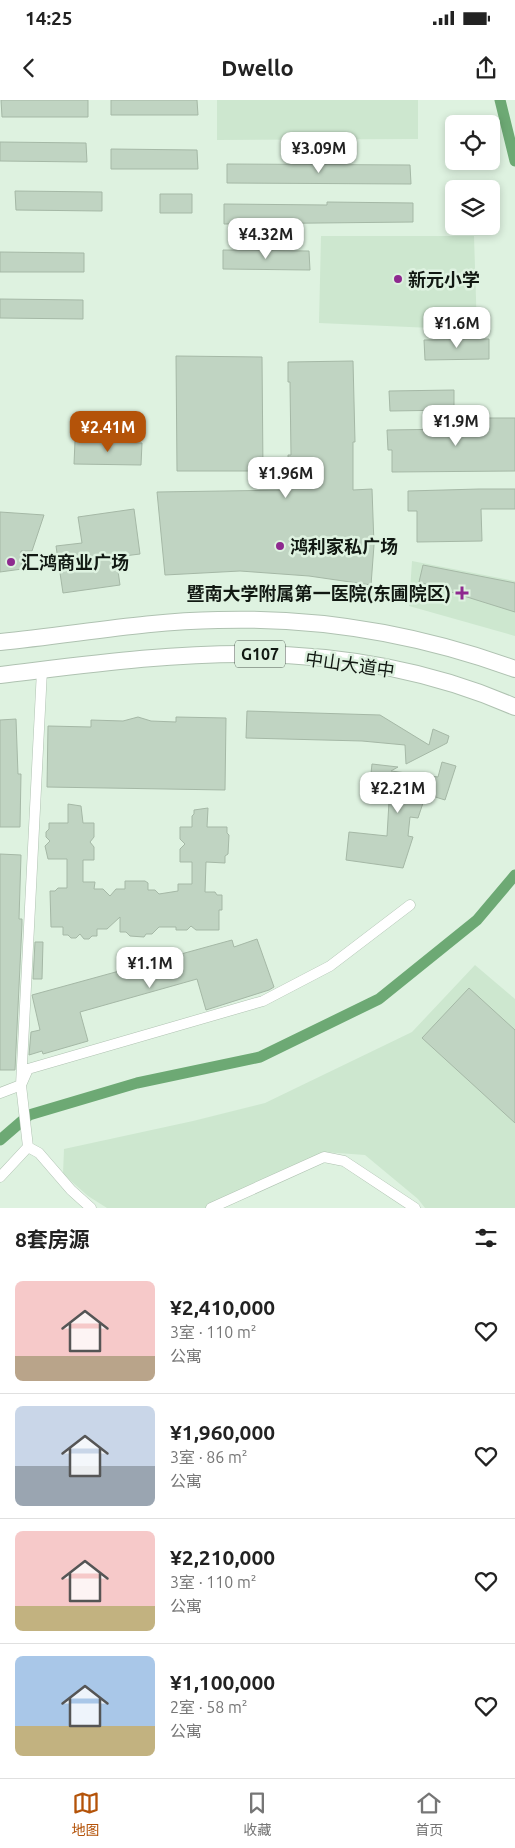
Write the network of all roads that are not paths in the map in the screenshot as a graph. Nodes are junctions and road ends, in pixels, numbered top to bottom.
1 (0, 642) edge
2 (515, 669) edge
3 (42, 670) junction
4 (0, 675) edge
5 (515, 707) edge
6 (410, 905) dead end
7 (21, 1085) junction
8 (0, 1093) edge
9 (28, 1147) junction
10 (0, 1177) edge
11 (91, 1208) edge
12 (211, 1208) edge
13 (415, 1208) edge

1 - 2 highway, 中山大道中 / G107
3 - 4 highway, 中山大道中 / G107
3 - 5 highway, 中山大道中 / G107
3 - 7 street
6 - 7 street
7 - 8 street
7 - 9 street
9 - 10 street
9 - 11 street
12 - 13 street

